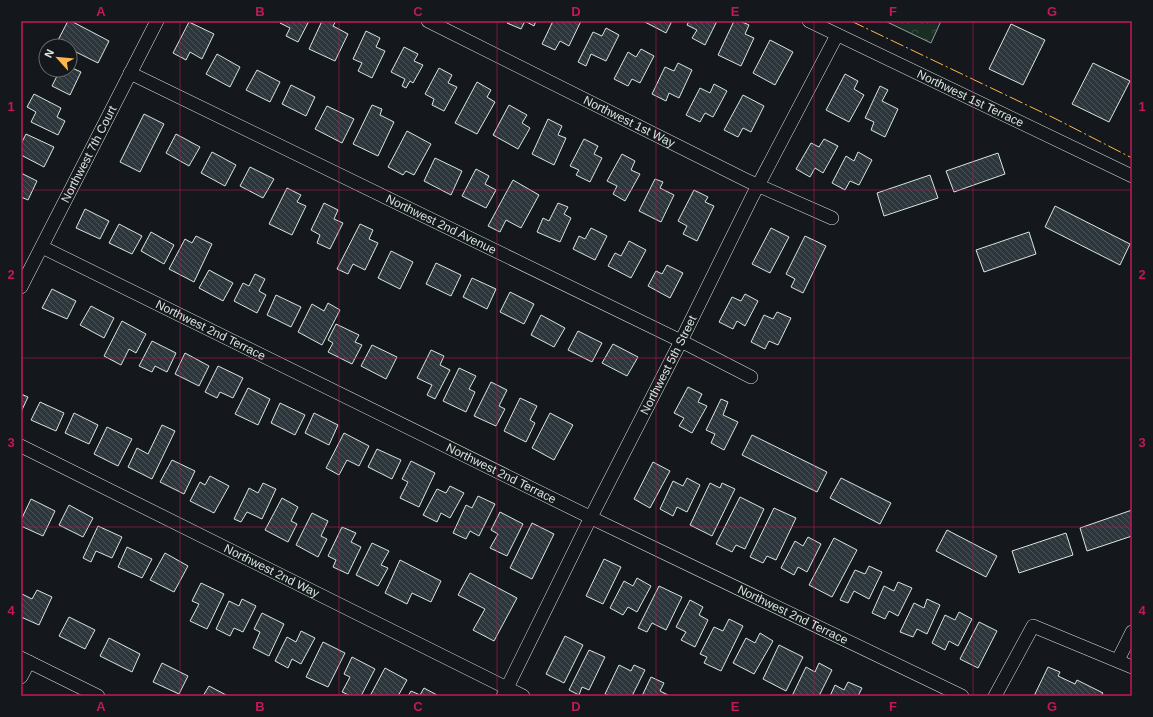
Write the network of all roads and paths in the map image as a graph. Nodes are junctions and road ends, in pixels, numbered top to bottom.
1 (157, 21) edge
2 (428, 21) edge
3 (809, 21) edge
4 (837, 34) junction
5 (130, 73) junction
6 (1132, 176) edge
7 (758, 186) junction
8 (832, 218) dead end
9 (42, 246) junction
10 (21, 287) edge
11 (681, 341) junction
12 (751, 377) dead end
13 (21, 446) edge
14 (591, 517) junction
15 (1132, 632) edge
16 (25, 660) edge
17 (1118, 660) junction
18 (1132, 667) edge
19 (21, 677) edge
20 (505, 692) edge
21 (98, 696) edge
22 (522, 696) edge
23 (962, 696) edge
24 (996, 696) edge

1 - 5 street, Northwest 7th Court
2 - 7 street, Northwest 1st Way
3 - 4 street, Northwest 1st Terrace
4 - 6 street, Northwest 1st Terrace
4 - 7 street, Northwest 5th Street
5 - 9 street, Northwest 7th Court
5 - 11 street, Northwest 2nd Avenue
7 - 8 street, Northwest 1st Way
7 - 11 street, Northwest 5th Street
9 - 10 street, Northwest 7th Court
9 - 14 street, Northwest 2nd Terrace
11 - 12 street, Northwest 2nd Avenue
11 - 14 street, Northwest 5th Street
13 - 20 street, Northwest 2nd Way
14 - 20 street, Northwest 5th Street
14 - 23 street, Northwest 2nd Terrace
15 - 17 street
16 - 19 street
16 - 21 street
17 - 18 street
17 - 24 street
20 - 22 street, Northwest 2nd Way

